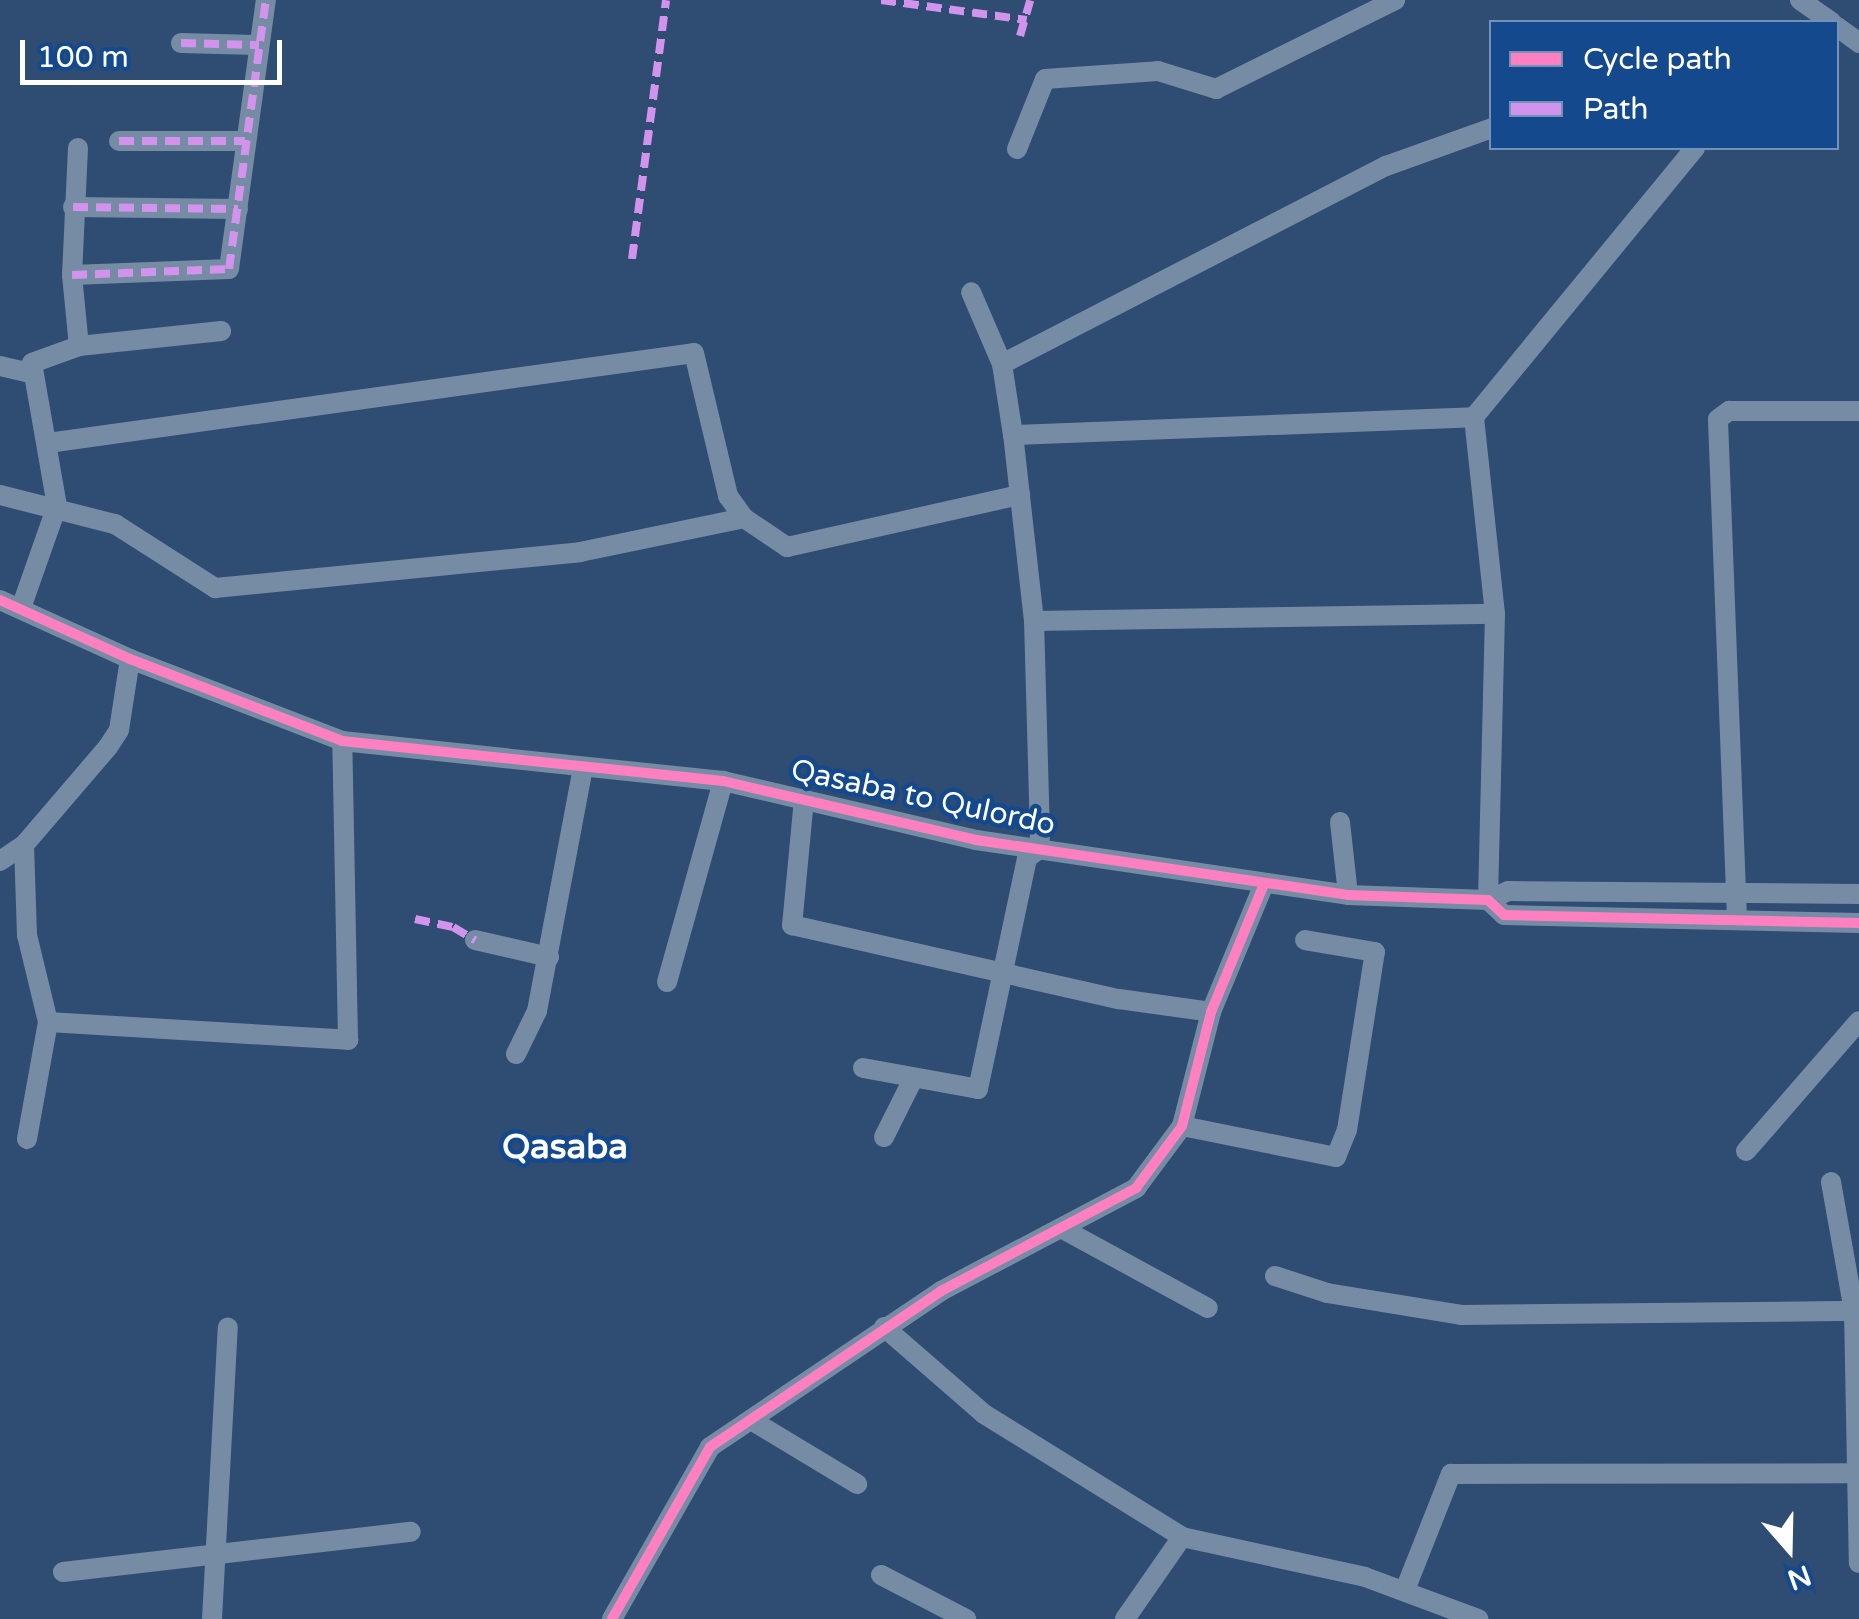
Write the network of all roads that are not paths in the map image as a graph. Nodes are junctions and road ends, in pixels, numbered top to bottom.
1 (266, 0) edge
2 (1395, 0) edge
3 (1839, 28) edge
4 (181, 43) dead end
5 (1859, 43) edge
6 (259, 45) junction
7 (1489, 129) edge
8 (119, 141) dead end
9 (245, 142) junction
10 (78, 148) dead end
11 (1017, 149) dead end
12 (1694, 150) edge
13 (73, 207) junction
14 (238, 209) junction
15 (72, 276) junction
16 (971, 292) dead end
17 (221, 331) dead end
18 (79, 346) junction
19 (1002, 364) junction
20 (0, 366) edge
21 (31, 373) junction
22 (1859, 411) edge
23 (1474, 418) junction
24 (1013, 435) junction
25 (48, 443) junction
26 (1020, 494) junction
27 (0, 495) edge
28 (57, 506) junction
29 (744, 518) junction
30 (0, 600) edge
31 (21, 608) junction
32 (1495, 614) junction
33 (1034, 621) junction
34 (130, 659) junction
35 (342, 741) junction
36 (583, 767) junction
37 (723, 781) junction
38 (804, 799) junction
39 (1340, 822) dead end
40 (24, 845) junction
41 (1038, 850) junction
42 (0, 860) edge
43 (1264, 884) junction
44 (1736, 893) junction
45 (1859, 894) edge
46 (1348, 895) junction
47 (1488, 900) junction
48 (1737, 919) junction
49 (1859, 923) edge
50 (475, 940) dead end
51 (1305, 940) dead end
52 (549, 957) junction
53 (1004, 974) junction
54 (667, 982) dead end
55 (1211, 1012) junction
56 (1859, 1021) edge
57 (48, 1022) junction
58 (516, 1054) dead end
59 (863, 1068) dead end
60 (913, 1079) junction
61 (1182, 1126) junction
62 (884, 1137) dead end
63 (27, 1140) dead end
64 (1746, 1151) dead end
65 (1831, 1182) dead end
66 (1061, 1228) junction
67 (1275, 1276) dead end
68 (1208, 1308) dead end
69 (1856, 1310) edge
70 (228, 1327) dead end
71 (884, 1328) junction
72 (751, 1420) junction
73 (1858, 1473) edge
74 (857, 1484) dead end
75 (410, 1532) dead end
76 (1182, 1537) junction
77 (210, 1552) junction
78 (1859, 1564) edge
79 (63, 1572) dead end
80 (881, 1575) dead end
81 (1405, 1590) junction
82 (212, 1619) edge
83 (612, 1619) edge
84 (966, 1619) edge
85 (1124, 1619) edge
86 (1478, 1619) edge

1 - 6 street
2 - 11 street
3 - 5 street
4 - 6 street
6 - 9 street
7 - 19 street
8 - 9 street
9 - 14 street
10 - 13 street
12 - 23 street
13 - 14 street
13 - 15 street
14 - 15 street
15 - 18 street
16 - 19 street
17 - 18 street
18 - 21 street
19 - 24 street
20 - 21 street
21 - 25 street
22 - 44 street
23 - 24 street
23 - 32 street
24 - 26 street
25 - 28 street
25 - 29 street
26 - 29 street
26 - 33 street
27 - 28 street
28 - 29 street
28 - 31 street
30 - 31 street, Qasaba to Qulordo
31 - 34 street, Qasaba to Qulordo
32 - 33 street
32 - 47 street
33 - 41 street
34 - 35 street, Qasaba to Qulordo
34 - 40 street
35 - 36 street, Qasaba to Qulordo
35 - 57 street
36 - 37 street, Qasaba to Qulordo
36 - 52 street
37 - 38 street, Qasaba to Qulordo
37 - 54 street
38 - 41 street, Qasaba to Qulordo
38 - 53 street
39 - 46 street
40 - 42 street
40 - 57 street
41 - 43 street, Qasaba to Qulordo
41 - 53 street
43 - 46 street, Qasaba to Qulordo
43 - 55 street
44 - 45 street
44 - 47 street
44 - 48 street
46 - 47 street, Qasaba to Qulordo
47 - 48 street, Qasaba to Qulordo
48 - 49 street, Qasaba to Qulordo
50 - 52 street
51 - 61 street
52 - 58 street
53 - 55 street
53 - 60 street
55 - 61 street
56 - 64 street
57 - 63 street
59 - 60 street
60 - 62 street
61 - 66 street
65 - 69 street
66 - 68 street
66 - 71 street
67 - 69 street
69 - 73 street
70 - 77 street
71 - 72 street
71 - 76 street
72 - 74 street
72 - 83 street
73 - 78 street
73 - 81 street
75 - 77 street
76 - 81 street
76 - 85 street
77 - 79 street
77 - 82 street
80 - 84 street
81 - 86 street

